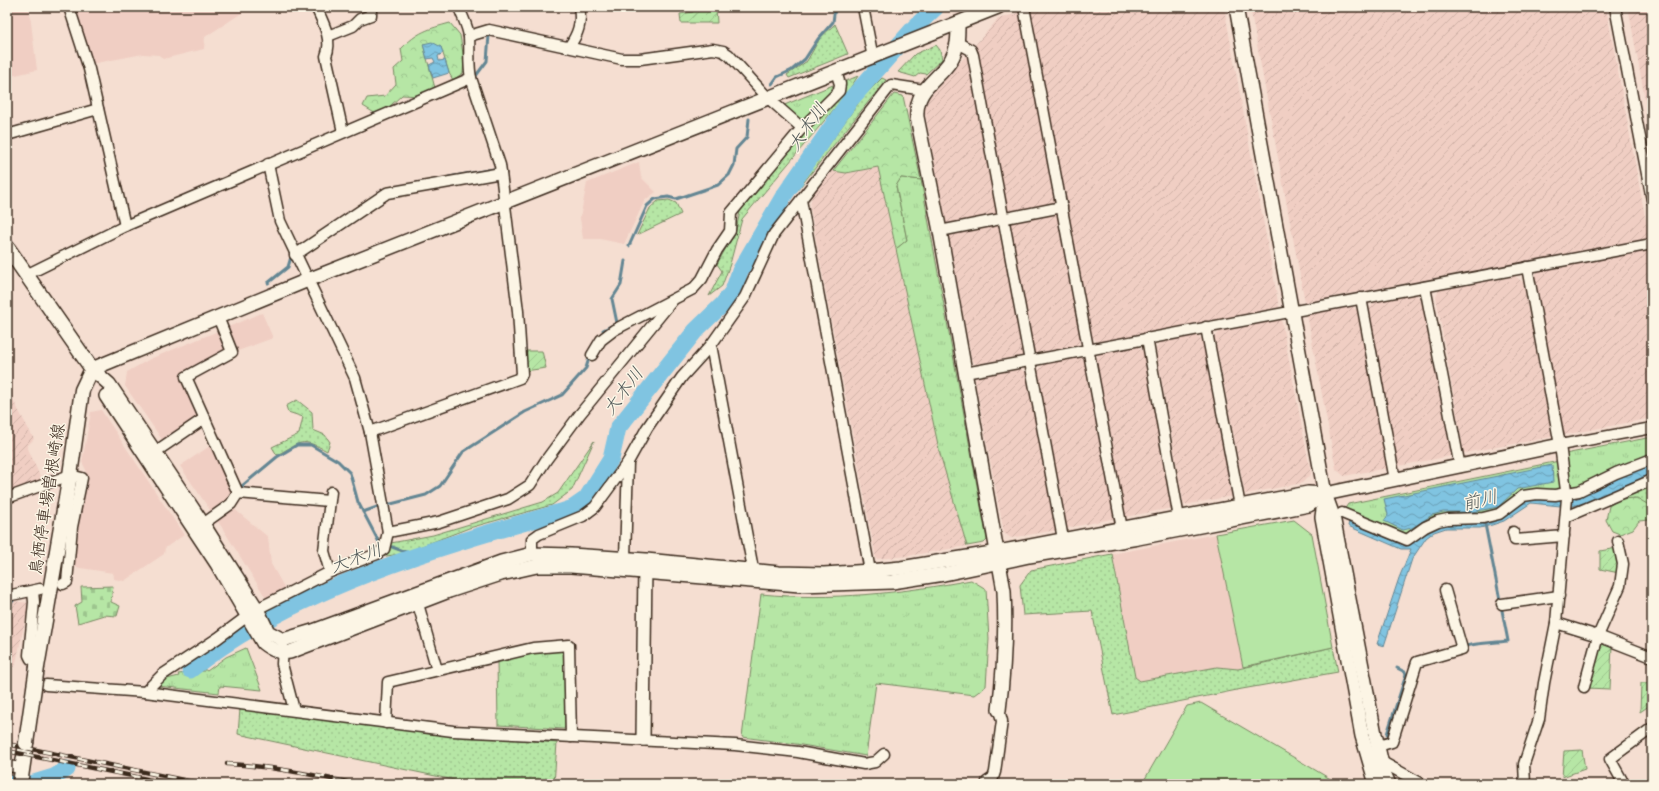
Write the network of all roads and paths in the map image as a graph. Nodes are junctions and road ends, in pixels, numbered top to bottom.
1 (68, 7) edge
2 (316, 7) edge
3 (371, 7) edge
4 (459, 7) edge
5 (579, 7) edge
6 (998, 7) edge
7 (1024, 7) edge
8 (1236, 7) edge
9 (1615, 7) edge
10 (866, 9) edge
11 (958, 24) junction
12 (328, 36) junction
13 (469, 36) junction
14 (958, 43) junction
15 (569, 47) junction
16 (873, 58) junction
17 (836, 72) junction
18 (471, 78) junction
19 (924, 90) junction
20 (768, 98) junction
21 (98, 109) junction
22 (802, 128) junction
23 (343, 132) junction
24 (7, 135) edge
25 (268, 164) junction
26 (501, 173) junction
27 (801, 200) junction
28 (1652, 200) edge
29 (505, 203) junction
30 (1062, 207) junction
31 (1004, 219) junction
32 (125, 226) junction
33 (940, 232) junction
34 (1652, 244) edge
35 (7, 247) edge
36 (295, 255) junction
37 (1527, 267) junction
38 (26, 275) junction
39 (308, 280) junction
40 (1425, 287) junction
41 (1361, 298) junction
42 (672, 301) junction
43 (1293, 311) junction
44 (218, 317) junction
45 (1206, 327) junction
46 (1147, 338) junction
47 (711, 345) junction
48 (1089, 349) junction
49 (592, 355) dead end
50 (1030, 361) junction
51 (92, 369) junction
52 (964, 373) junction
53 (205, 418) junction
54 (1652, 428) edge
55 (370, 432) junction
56 (1560, 445) junction
57 (155, 452) junction
58 (1652, 459) edge
59 (628, 462) junction
60 (1460, 467) junction
61 (70, 474) junction
62 (1396, 480) junction
63 (1652, 480) edge
64 (238, 493) junction
65 (1325, 494) junction
66 (7, 498) edge
67 (1567, 504) junction
68 (1240, 506) junction
69 (1342, 513) dead end
70 (1179, 518) junction
71 (203, 524) junction
72 (1122, 529) junction
73 (388, 532) junction
74 (1513, 532) dead end
75 (1564, 536) junction
76 (1063, 539) junction
77 (1618, 541) dead end
78 (532, 554) junction
79 (999, 557) junction
80 (625, 558) junction
81 (646, 560) junction
82 (753, 570) junction
83 (870, 571) junction
84 (330, 572) junction
85 (645, 573) junction
86 (62, 584) dead end
87 (1445, 590) dead end
88 (7, 596) edge
89 (1559, 596) junction
90 (417, 598) junction
91 (1502, 604) dead end
92 (252, 612) junction
93 (1556, 624) junction
94 (1598, 636) junction
95 (283, 646) junction
96 (1652, 657) edge
97 (37, 664) junction
98 (437, 670) junction
99 (46, 685) dead end
100 (1584, 688) dead end
101 (146, 692) junction
102 (294, 710) junction
103 (999, 710) joint
104 (386, 723) junction
105 (1652, 728) edge
106 (570, 737) junction
107 (642, 739) junction
108 (1378, 746) junction
109 (884, 754) dead end
110 (1382, 762) junction
111 (7, 766) edge
112 (22, 768) junction
113 (20, 784) edge
114 (988, 784) edge
115 (1376, 784) edge
116 (1389, 784) edge
117 (1422, 784) edge
118 (1525, 784) edge
119 (1624, 784) edge

1 - 21 street
2 - 12 street
3 - 12 street
4 - 13 street
5 - 15 street
6 - 11 street
7 - 30 street
8 - 43 street
9 - 28 street
10 - 16 street
11 - 14 street
11 - 16 street
12 - 23 street
13 - 15 street
13 - 18 street
14 - 19 street
14 - 31 street
15 - 20 street
16 - 17 street
17 - 20 street
17 - 22 street
18 - 23 street
18 - 26 street
19 - 27 street
19 - 33 street
20 - 22 street
20 - 29 street
21 - 24 street
21 - 32 street
22 - 42 street
23 - 25 street
25 - 32 street
25 - 36 street
26 - 29 street
26 - 36 street
27 - 47 street
27 - 83 street
29 - 39 street
29 - 55 street
30 - 31 street
30 - 48 street
31 - 33 street
31 - 50 street
32 - 38 street
33 - 52 street
34 - 37 street
35 - 38 main road
36 - 39 street
37 - 40 street
37 - 56 street
38 - 51 main road
39 - 44 street
39 - 55 street
40 - 41 street
40 - 60 street
41 - 43 street
41 - 62 street
42 - 49 street
42 - 73 street
43 - 45 street
43 - 65 street
44 - 51 street
44 - 53 street
45 - 46 street
45 - 68 street
46 - 48 street
46 - 70 street
47 - 59 street
47 - 82 street
48 - 50 street
48 - 72 street
50 - 52 street
50 - 76 street
51 - 57 street
51 - 61 main road, 鳥栖停車場曽根崎線
51 - 92 street
52 - 79 street
53 - 57 street
53 - 64 street
54 - 56 street
55 - 73 street
56 - 60 street
56 - 67 street
57 - 71 street
58 - 67 street
59 - 78 street
59 - 80 street
60 - 62 street
61 - 66 street
61 - 86 street
61 - 97 main road, 鳥栖停車場曽根崎線
62 - 65 street
63 - 67 street
64 - 71 street
64 - 84 street
65 - 68 street
65 - 79 street
65 - 108 street
65 - 115 street
67 - 69 street
67 - 75 street
68 - 70 street
70 - 72 street
71 - 92 street
72 - 76 street
73 - 84 street
74 - 75 street
75 - 89 street
76 - 79 street
77 - 94 street
78 - 80 street
78 - 90 street
79 - 83 street
79 - 85 street
79 - 103 street
80 - 81 street
81 - 82 street
81 - 85 street
82 - 83 street
84 - 92 street
85 - 90 street
85 - 107 street
87 - 108 street
88 - 97 street
89 - 91 street
89 - 93 street
90 - 95 street
90 - 98 street
92 - 95 street
92 - 101 street
93 - 94 street
93 - 118 street
94 - 96 street
94 - 100 street
95 - 102 street
97 - 112 main road, 鳥栖停車場曽根崎線, bridge
98 - 104 street
98 - 106 street
99 - 101 street
101 - 102 street
102 - 104 street
103 - 114 street
104 - 106 street
105 - 119 street
106 - 107 street
107 - 109 street
108 - 110 street
110 - 116 street
110 - 117 street
111 - 112 street
112 - 113 main road, 鳥栖停車場曽根崎線

